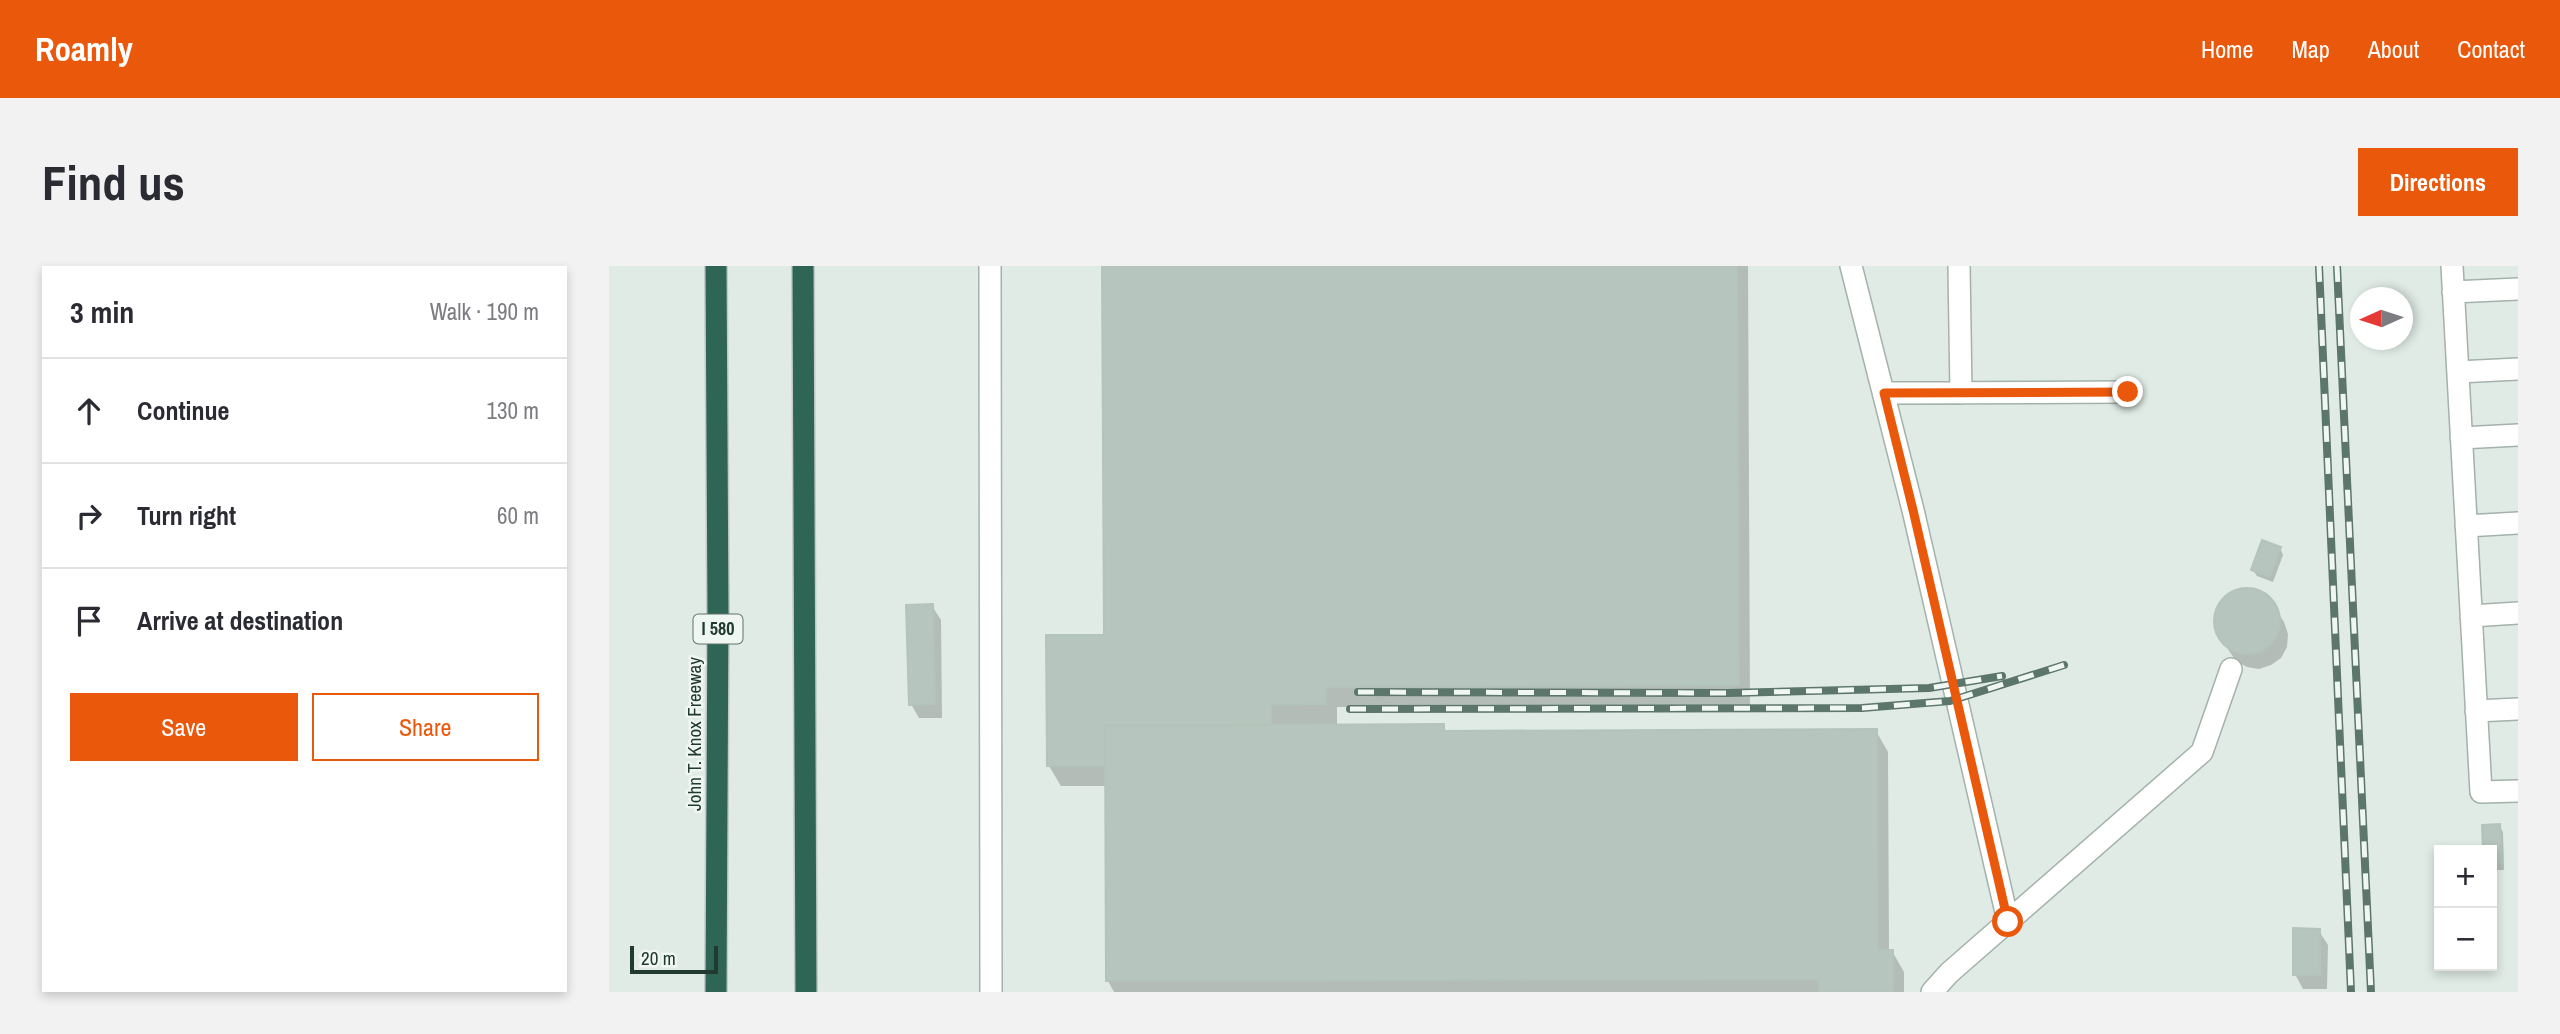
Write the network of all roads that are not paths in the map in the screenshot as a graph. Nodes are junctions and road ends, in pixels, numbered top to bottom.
1 (716, 266) edge
2 (803, 266) edge
3 (990, 266) edge
4 (1851, 266) edge
5 (1959, 266) edge
6 (2452, 266) edge
7 (2518, 289) edge
8 (2453, 292) junction
9 (2518, 369) edge
10 (2458, 372) junction
11 (2128, 392) dead end
12 (1884, 393) junction
13 (1961, 393) junction
14 (2518, 435) edge
15 (2461, 438) junction
16 (2518, 523) edge
17 (2466, 526) junction
18 (2518, 613) edge
19 (2471, 616) junction
20 (2231, 669) dead end
21 (2518, 709) edge
22 (2476, 711) junction
23 (2518, 791) edge
24 (2008, 922) junction
25 (716, 992) edge
26 (806, 992) edge
27 (991, 992) edge
28 (1932, 992) edge

1 - 25 highway, John T. Knox Freeway / I 580
2 - 26 highway
3 - 27 lane
4 - 12 lane
5 - 13 lane
6 - 8 lane
7 - 8 lane
8 - 10 lane
9 - 10 lane
10 - 15 lane
11 - 13 lane
12 - 13 lane
12 - 24 lane
14 - 15 lane
15 - 17 lane
16 - 17 lane
17 - 19 lane
18 - 19 lane
19 - 22 lane
20 - 24 lane
21 - 22 lane
22 - 23 lane
24 - 28 lane

